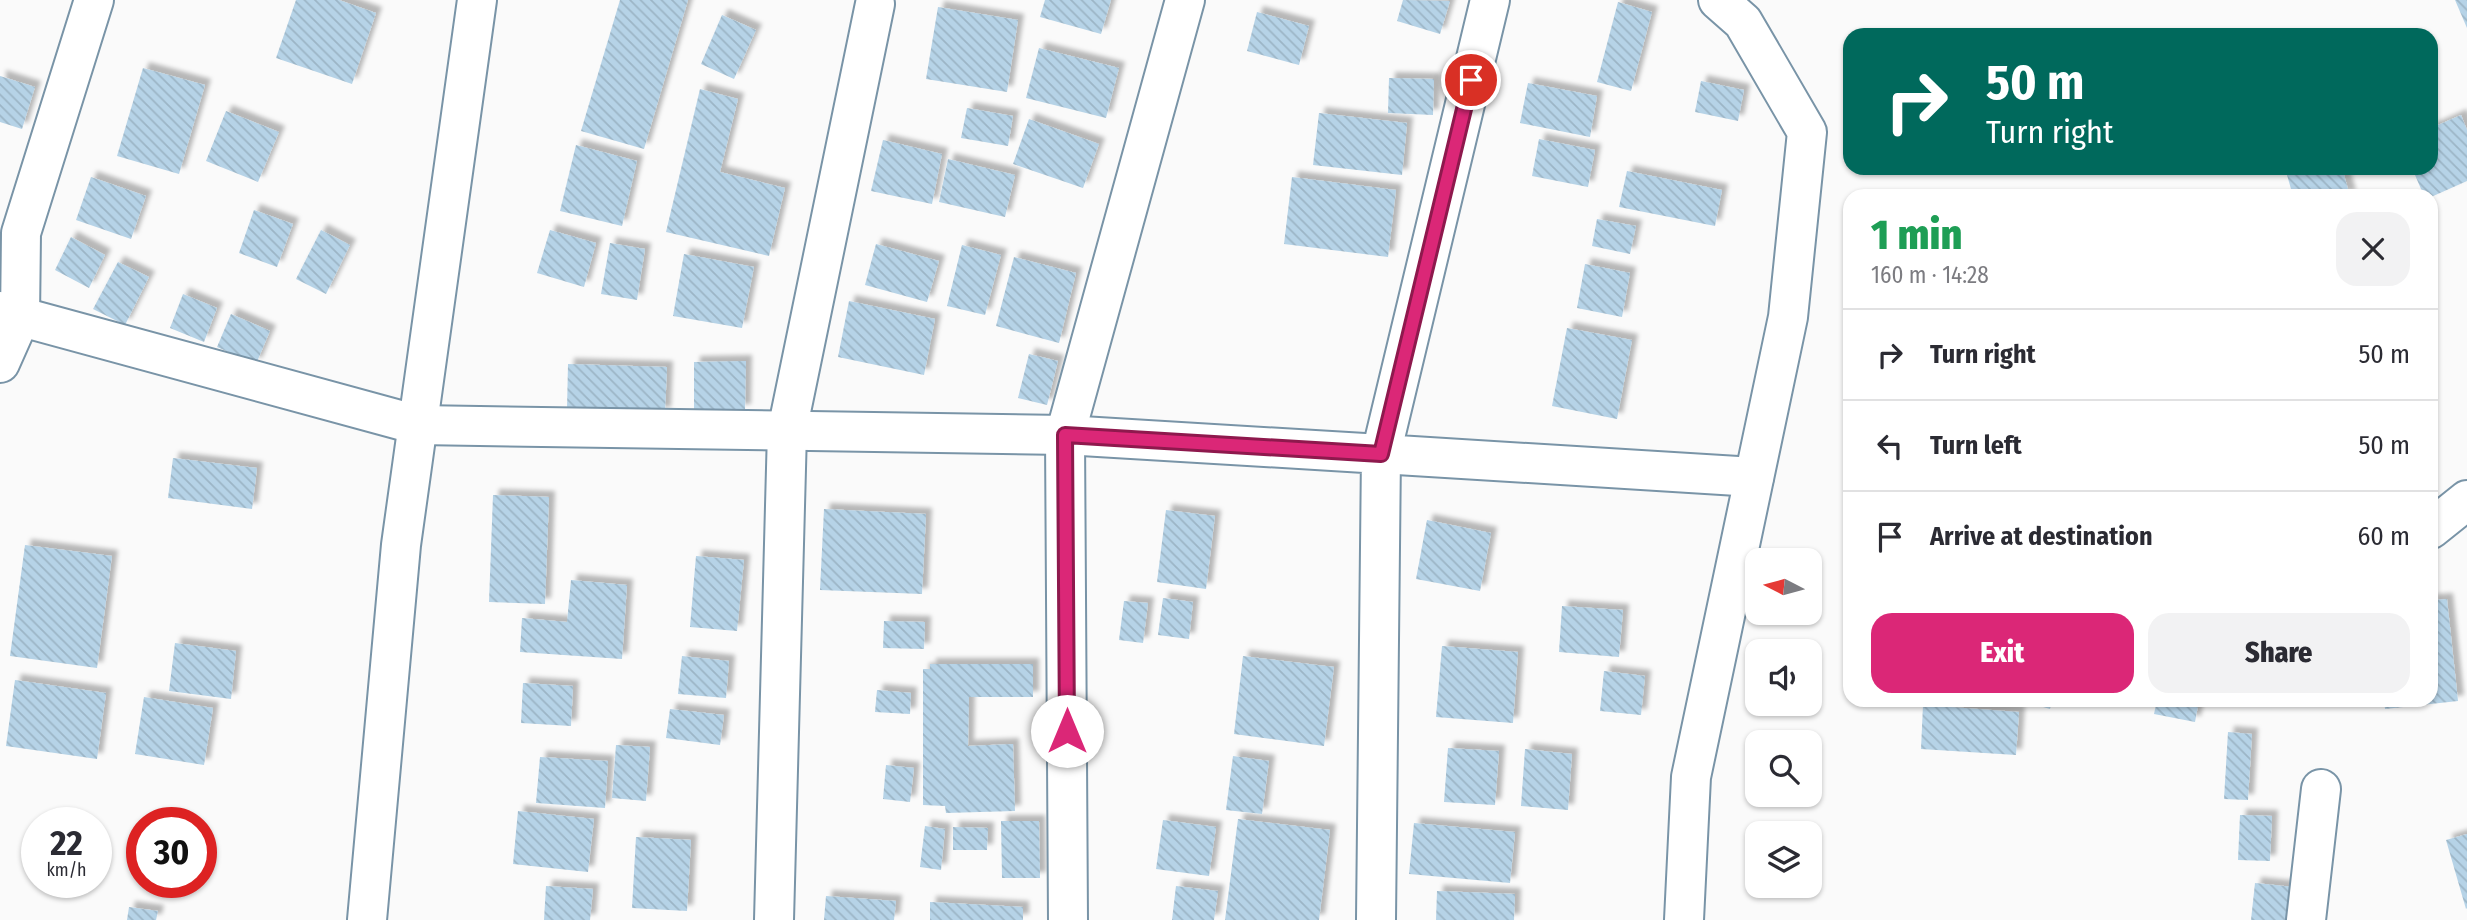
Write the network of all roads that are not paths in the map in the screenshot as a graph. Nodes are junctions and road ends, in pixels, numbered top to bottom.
1 (94, 0) edge
2 (477, 0) edge
3 (1185, 0) edge
4 (1490, 0) edge
5 (1718, 0) edge
6 (876, 4) dead end
7 (10, 314) edge
8 (0, 363) edge
9 (418, 425) junction
10 (787, 431) junction
11 (1065, 435) junction
12 (1381, 454) junction
13 (1754, 477) junction
14 (2467, 500) edge
15 (2438, 523) edge
16 (2320, 789) dead end
17 (367, 920) edge
18 (774, 920) edge
19 (1068, 920) edge
20 (1376, 920) edge
21 (1684, 920) edge
22 (2306, 920) edge

1 - 7 main road
2 - 9 main road
3 - 11 main road
4 - 12 main road
5 - 13 main road
6 - 10 main road
7 - 8 main road
7 - 9 main road
9 - 10 main road
9 - 17 main road
10 - 11 main road
10 - 18 main road
11 - 12 main road
11 - 19 main road
12 - 13 main road
12 - 20 main road
13 - 21 main road
14 - 15 main road
16 - 22 main road

